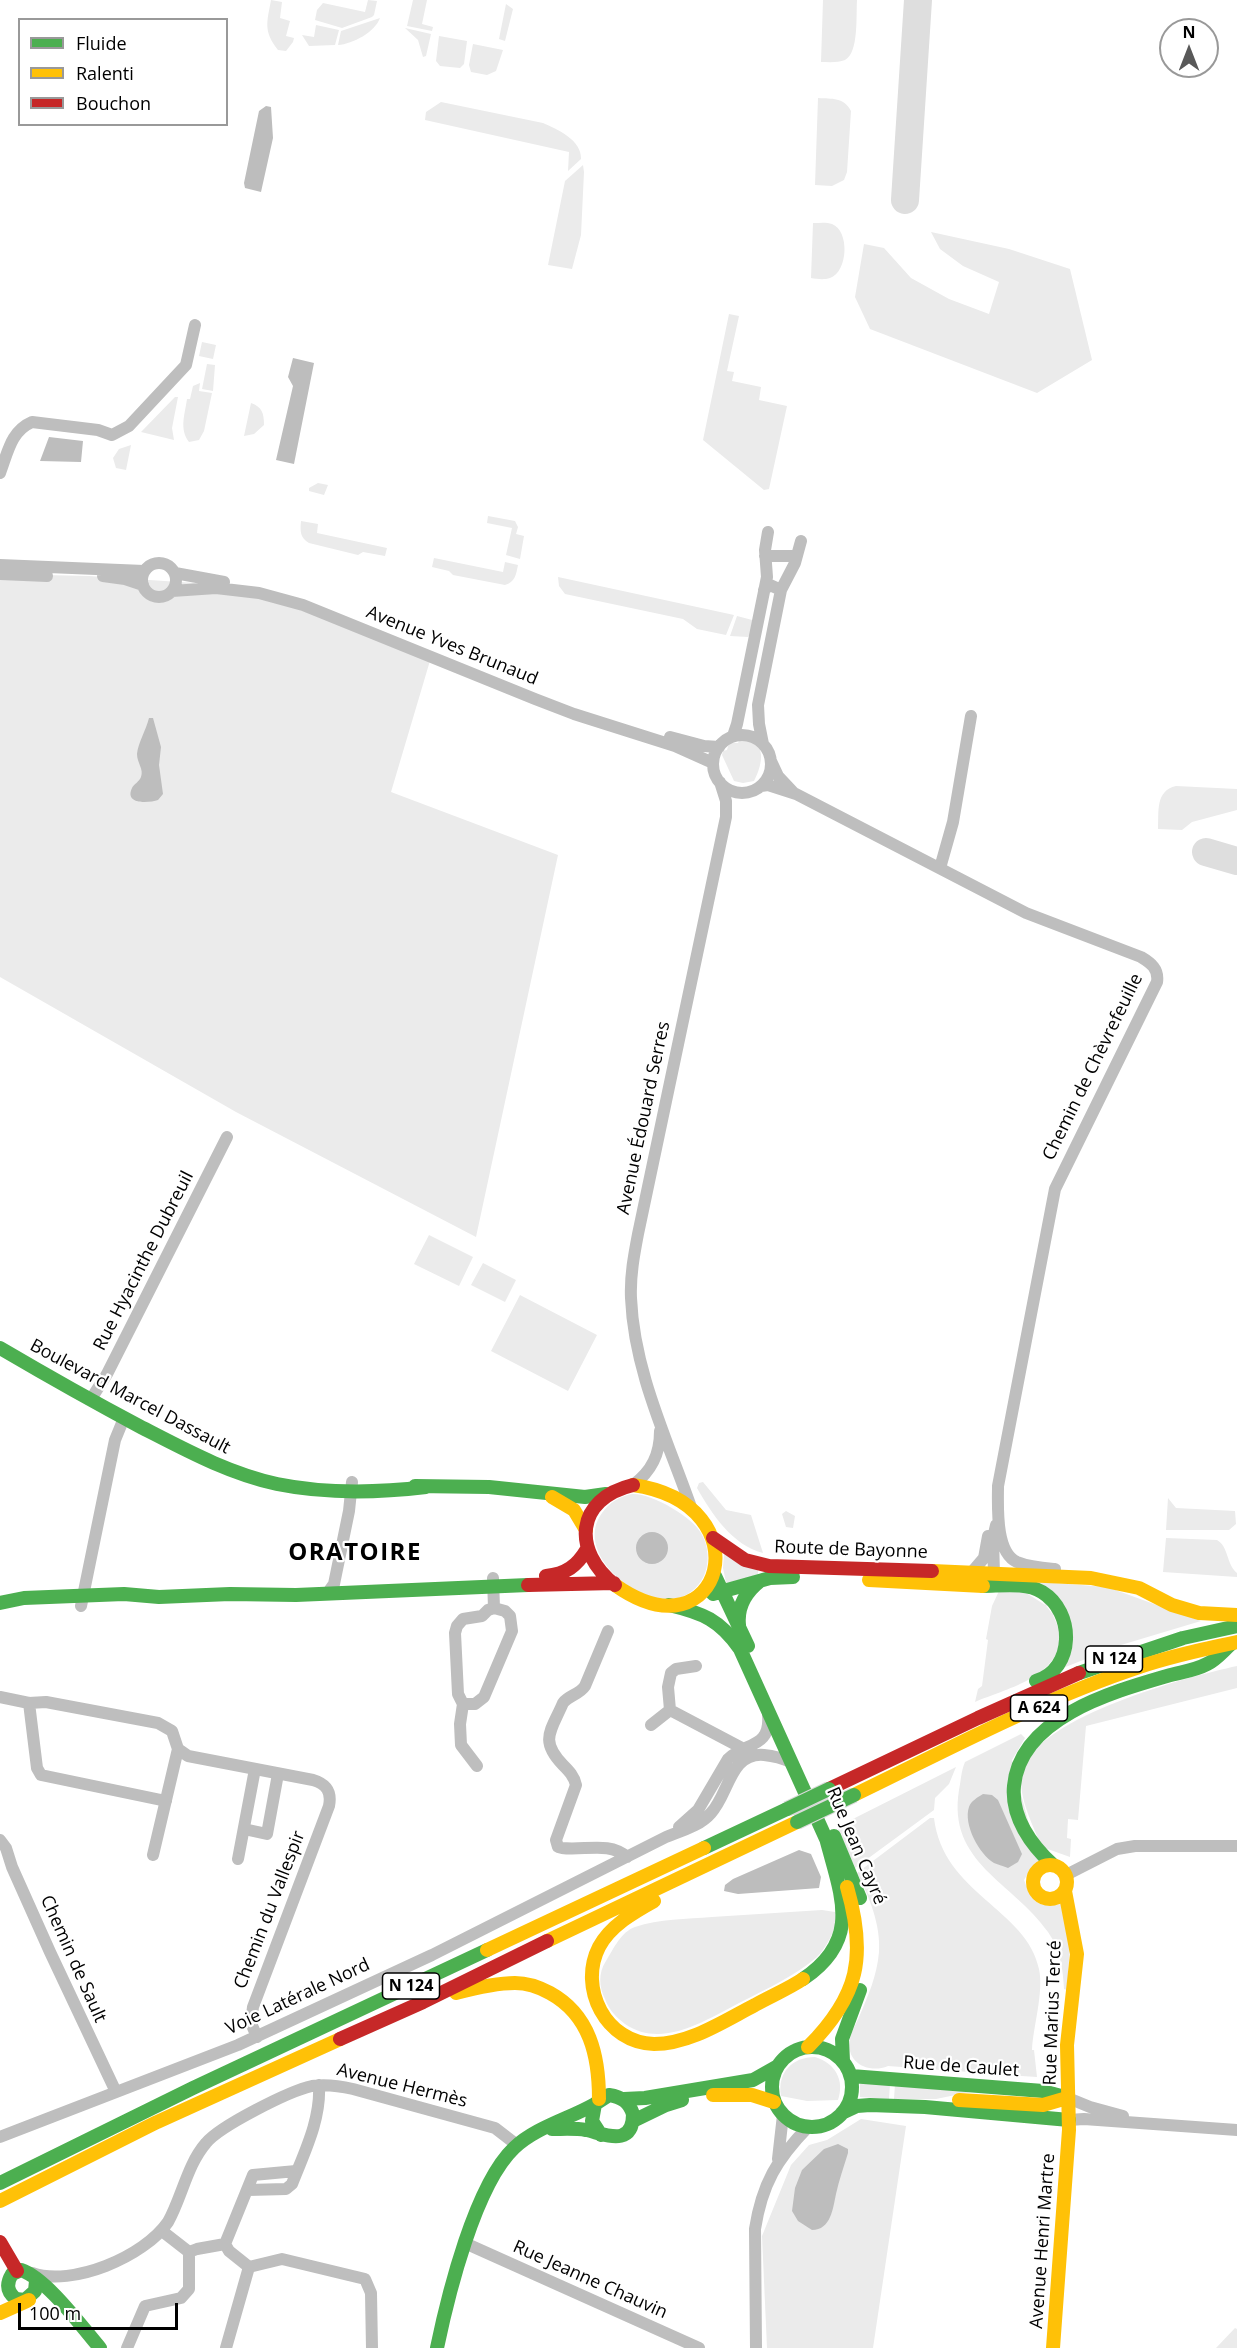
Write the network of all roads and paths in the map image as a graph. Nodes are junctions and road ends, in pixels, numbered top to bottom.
1 (195, 325) dead end
2 (0, 472) edge
3 (768, 531) dead end
4 (801, 541) dead end
5 (765, 556) junction
6 (797, 556) junction
7 (0, 565) edge
8 (144, 571) junction
9 (175, 573) junction
10 (0, 574) edge
11 (767, 577) junction
12 (143, 585) junction
13 (784, 585) junction
14 (764, 590) junction
15 (172, 591) junction
16 (971, 714) dead end
17 (733, 736) junction
18 (764, 744) junction
19 (718, 747) junction
20 (771, 761) junction
21 (713, 763) junction
22 (720, 782) junction
23 (761, 786) junction
24 (746, 792) junction
25 (796, 795) junction
26 (726, 817) junction
27 (940, 868) junction
28 (227, 1137) dead end
29 (0, 1348) edge
30 (91, 1399) junction
31 (124, 1418) junction
32 (660, 1427) junction
33 (674, 1464) junction
34 (648, 1472) junction
35 (633, 1485) junction
36 (352, 1487) junction
37 (546, 1493) junction
38 (606, 1494) junction
39 (998, 1509) junction
40 (692, 1510) junction
41 (586, 1530) junction
42 (713, 1538) junction
43 (587, 1549) junction
44 (972, 1572) junction
45 (994, 1574) junction
46 (715, 1576) junction
47 (1091, 1578) junction
48 (762, 1579) junction
49 (493, 1582) junction
50 (907, 1582) junction
51 (614, 1583) junction
52 (331, 1589) junction
53 (723, 1593) junction
54 (700, 1595) junction
55 (82, 1601) junction
56 (0, 1604) edge
57 (669, 1605) junction
58 (494, 1608) junction
59 (1237, 1616) edge
60 (1231, 1627) edge
61 (740, 1629) junction
62 (608, 1631) dead end
63 (1234, 1643) edge
64 (748, 1657) junction
65 (696, 1666) dead end
66 (0, 1697) edge
67 (29, 1703) junction
68 (463, 1704) junction
69 (1008, 1704) junction
70 (767, 1708) junction
71 (670, 1710) junction
72 (651, 1725) dead end
73 (178, 1749) junction
74 (745, 1753) junction
75 (791, 1762) junction
76 (477, 1766) dead end
77 (255, 1769) junction
78 (279, 1773) junction
79 (166, 1801) junction
80 (244, 1829) junction
81 (0, 1840) edge
82 (827, 1842) junction
83 (1237, 1846) edge
84 (730, 1853) junction
85 (153, 1855) dead end
86 (627, 1857) junction
87 (238, 1859) dead end
88 (1053, 1865) junction
89 (1066, 1875) junction
90 (1065, 1891) junction
91 (423, 2002) junction
92 (257, 2037) junction
93 (808, 2047) junction
94 (843, 2061) junction
95 (776, 2067) junction
96 (850, 2076) junction
97 (319, 2085) junction
98 (116, 2092) junction
99 (1068, 2098) junction
100 (624, 2099) junction
101 (597, 2102) junction
102 (774, 2102) junction
103 (925, 2107) junction
104 (842, 2113) junction
105 (783, 2115) junction
106 (1069, 2120) junction
107 (633, 2121) junction
108 (1156, 2124) junction
109 (808, 2127) junction
110 (543, 2130) junction
111 (1237, 2130) edge
112 (601, 2135) junction
113 (0, 2136) edge
114 (1069, 2137) joint
115 (514, 2147) junction
116 (778, 2160) junction
117 (0, 2183) edge
118 (0, 2201) edge
119 (162, 2231) junction
120 (0, 2242) edge
121 (225, 2244) junction
122 (467, 2244) junction
123 (189, 2252) junction
124 (249, 2267) junction
125 (28, 2275) junction
126 (4, 2288) edge
127 (25, 2300) junction
128 (0, 2313) edge
129 (69, 2315) junction
130 (100, 2348) edge
131 (127, 2348) edge
132 (226, 2348) edge
133 (372, 2348) edge
134 (438, 2348) edge
135 (699, 2348) edge
136 (756, 2348) edge
137 (1053, 2348) edge

1 - 2 street
3 - 5 street
4 - 6 street
5 - 6 street
5 - 11 street
6 - 13 street
7 - 8 street
8 - 9 street
8 - 12 street
9 - 15 street
9 - 19 street, Avenue Yves Brunaud
10 - 12 street
11 - 13 street
11 - 14 street
12 - 15 street
13 - 14 street
13 - 18 street
14 - 17 street
15 - 21 street, Avenue Yves Brunaud
16 - 27 street
17 - 18 street
17 - 19 street
18 - 20 street
19 - 21 street
20 - 23 street
20 - 25 street, Chemin de Chèvrefeuille
21 - 22 street
22 - 24 street
22 - 26 street, Avenue Édouard Serres
23 - 24 street
23 - 25 street, Chemin de Chèvrefeuille
24 - 26 street, Avenue Édouard Serres
25 - 27 street, Chemin de Chèvrefeuille
26 - 32 street, Avenue Édouard Serres
27 - 39 street, Chemin de Chèvrefeuille
28 - 30 street, Rue Hyacinthe Dubreuil
29 - 30 main road, Boulevard Marcel Dassault
30 - 31 main road, Boulevard Marcel Dassault
31 - 36 main road, Boulevard Marcel Dassault
31 - 55 street
32 - 33 street, Avenue Édouard Serres
32 - 34 street, Avenue Édouard Serres
33 - 34 street, Avenue Édouard Serres
33 - 40 street, Avenue Édouard Serres
34 - 35 street, Avenue Édouard Serres
35 - 38 main road
35 - 40 main road
36 - 37 main road, Boulevard Marcel Dassault
36 - 52 street
37 - 38 main road, Boulevard Marcel Dassault
37 - 41 main road, Boulevard Marcel Dassault
38 - 41 main road
39 - 44 street, Chemin de Chèvrefeuille
39 - 45 street, Chemin de Chèvrefeuille
39 - 47 street, Chemin de Chèvrefeuille
40 - 42 main road
41 - 43 main road
42 - 44 main road, Route de Bayonne
42 - 46 main road
43 - 49 main road
43 - 51 main road
44 - 45 main road, Route de Bayonne
45 - 47 main road, Route de Bayonne
45 - 50 street, Route de Bayonne
46 - 53 main road
46 - 54 main road
47 - 59 main road, Route de Bayonne
48 - 50 main road, Route de Bayonne
48 - 53 main road, Route de Bayonne
48 - 61 main road
49 - 51 main road
49 - 52 main road
49 - 58 street
50 - 69 main road
51 - 57 main road
52 - 55 main road
53 - 54 main road, Route de Bayonne
53 - 61 main road
54 - 57 main road
55 - 56 main road
57 - 64 main road
58 - 68 street
58 - 68 street
60 - 69 main road, N 124
61 - 64 main road
62 - 86 street
63 - 84 main road, A 624, bridge
63 - 88 main road
64 - 70 main road, Rue Jean Cayré
64 - 94 main road, Rue Jean Cayré
65 - 71 street
66 - 67 street
67 - 73 street
67 - 79 street
68 - 76 street
69 - 117 main road, N 124, bridge
70 - 74 street, Voie Latérale Nord
70 - 75 main road, Rue Jean Cayré
71 - 72 street
71 - 74 street
73 - 77 street
73 - 79 street
74 - 75 street
74 - 86 street, Voie Latérale Nord
75 - 82 main road, Rue Jean Cayré
77 - 78 street
77 - 80 street
78 - 80 street
78 - 92 street, Chemin du Vallespir
79 - 85 street
80 - 87 street
81 - 98 street, Chemin de Sault
82 - 84 main road
82 - 93 main road, Rue Jean Cayré
83 - 89 street
84 - 91 main road, N 124
86 - 92 street, Voie Latérale Nord
88 - 89 main road
88 - 90 main road
89 - 90 main road
90 - 99 main road, Rue Marius Tercé
91 - 101 main road
91 - 118 main road, N 124
92 - 98 street, Voie Latérale Nord
93 - 94 main road
93 - 95 main road
94 - 96 main road
95 - 100 main road
95 - 102 main road
96 - 99 main road, Rue de Caulet
96 - 104 main road
97 - 115 street, Avenue Hermès
97 - 119 street, Avenue Hermès
97 - 121 street
98 - 113 street, Voie Latérale Nord
99 - 103 main road, Rue de Caulet
99 - 106 main road, Rue Marius Tercé
99 - 108 street, Rue de Caulet
100 - 101 main road
100 - 107 main road
101 - 110 main road
101 - 112 main road
102 - 105 main road
102 - 107 main road
103 - 104 main road, Rue de Caulet
103 - 106 main road, Rue de Caulet
104 - 109 main road
105 - 109 main road
105 - 116 street
106 - 108 street, Rue de Caulet
106 - 114 main road, Rue Marius Tercé
107 - 112 main road
108 - 111 street, Rue de Caulet
109 - 116 street
110 - 112 main road
110 - 115 main road
114 - 137 main road, Avenue Henri Martre
115 - 122 main road
116 - 136 street
119 - 123 street
119 - 125 street, Avenue Hermès
120 - 125 main road
121 - 123 street
121 - 124 street
122 - 134 main road
122 - 135 street, Rue Jeanne Chauvin
123 - 131 street
124 - 132 street
124 - 133 street
125 - 126 main road
125 - 127 main road
125 - 129 main road
126 - 127 main road
127 - 128 main road
127 - 129 main road
129 - 130 main road

